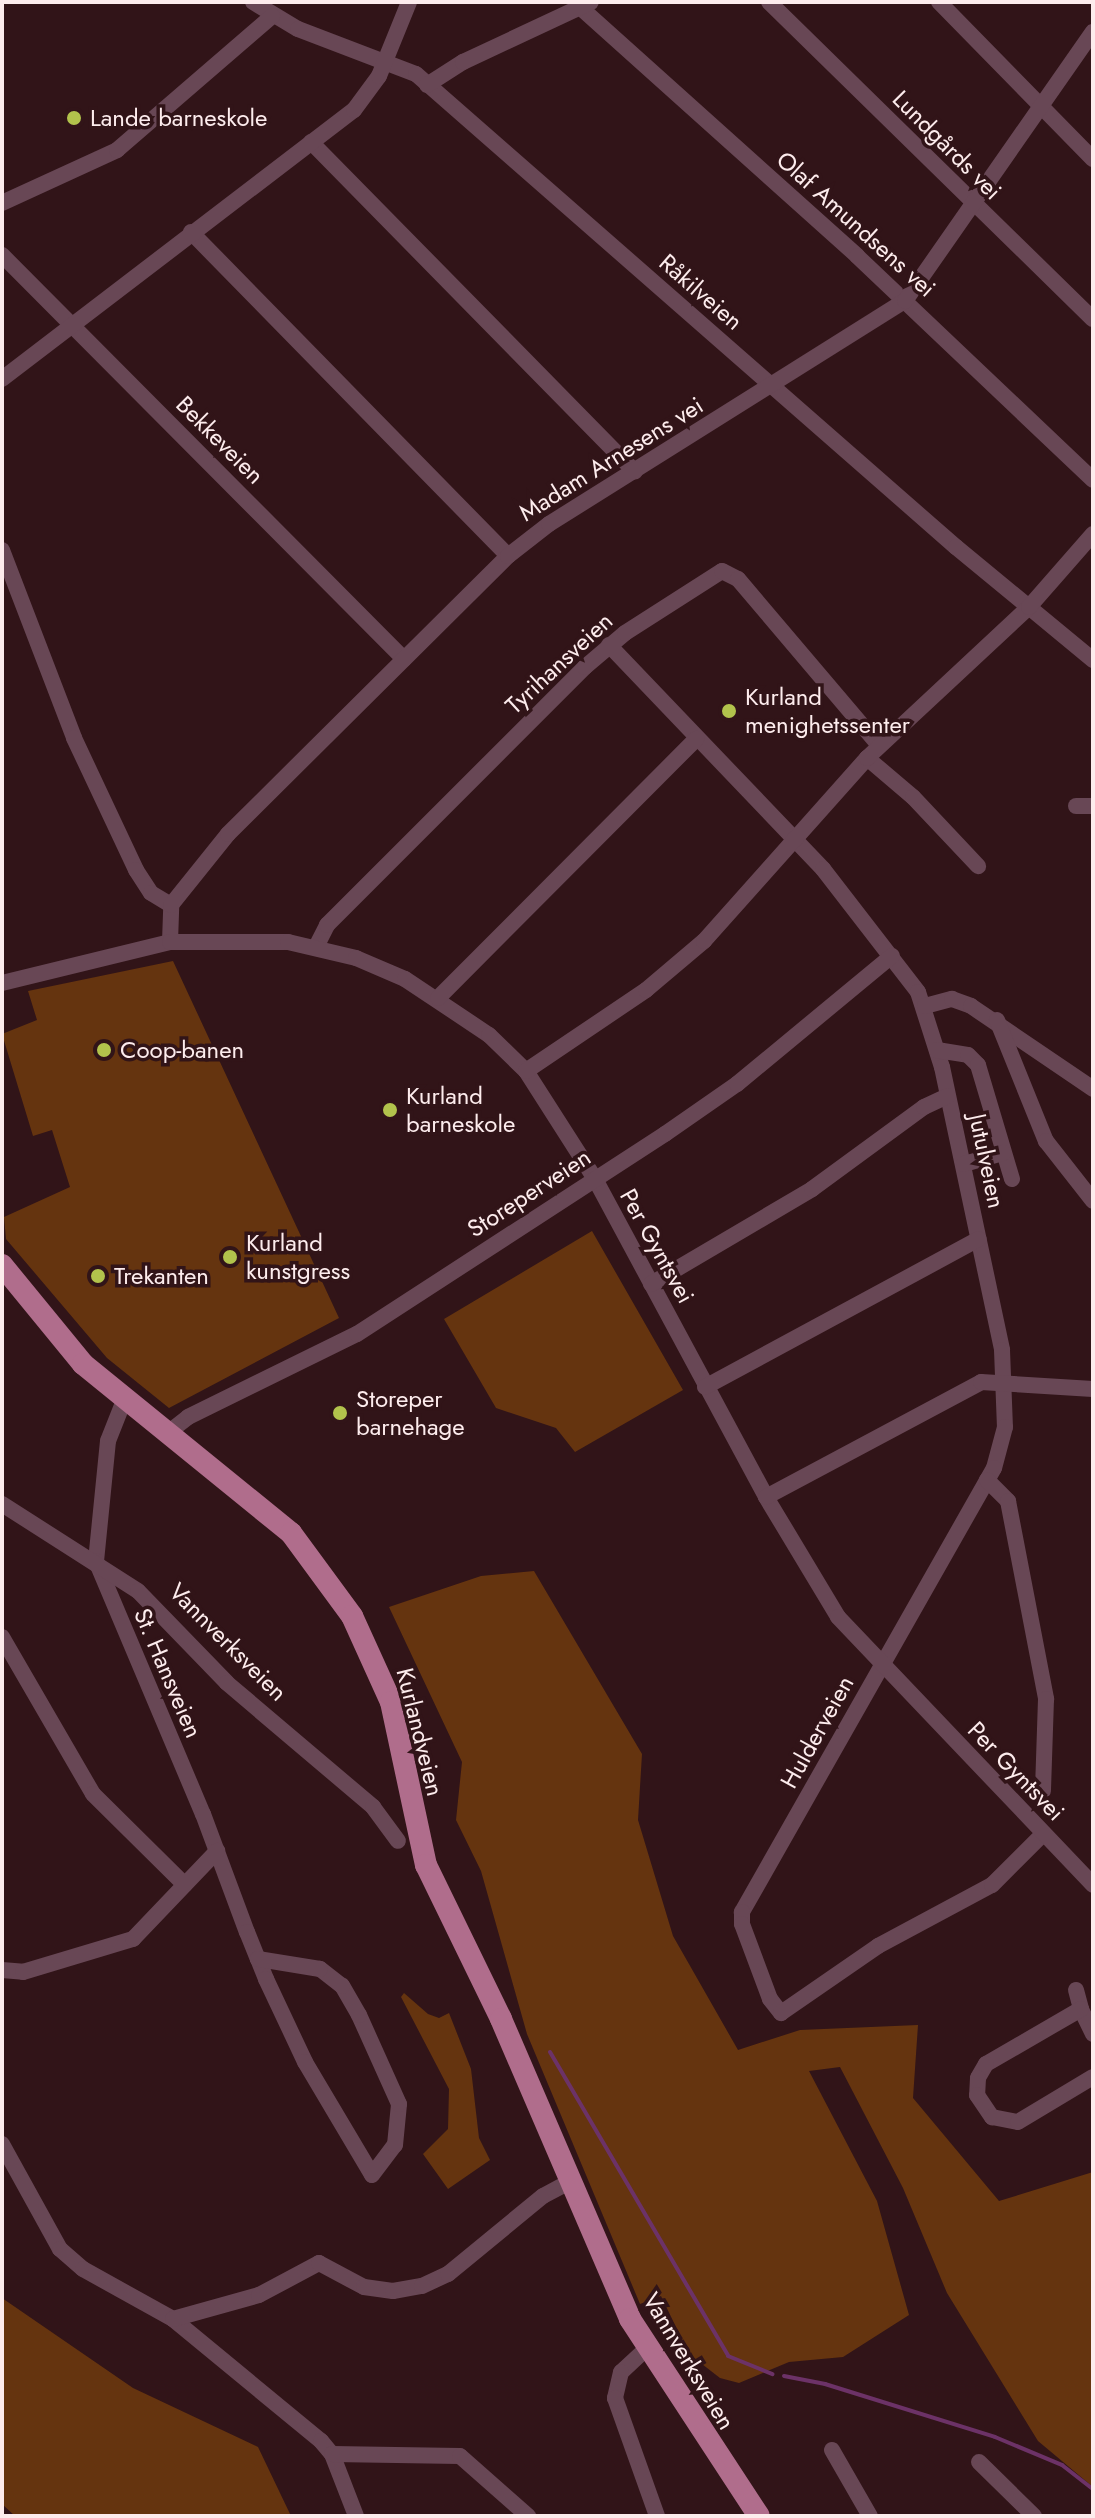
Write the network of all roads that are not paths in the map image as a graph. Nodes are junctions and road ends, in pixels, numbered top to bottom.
1 (253, 2) edge
2 (409, 2) edge
3 (769, 2) edge
4 (939, 2) edge
5 (586, 5) edge
6 (272, 16) junction
7 (1093, 32) edge
8 (383, 61) junction
9 (427, 85) junction
10 (1042, 107) junction
11 (311, 142) junction
12 (1093, 159) edge
13 (2, 203) edge
14 (974, 206) junction
15 (191, 232) junction
16 (2, 255) edge
17 (905, 301) junction
18 (1093, 319) edge
19 (72, 325) junction
20 (2, 379) edge
21 (773, 385) junction
22 (635, 472) junction
23 (1093, 480) edge
24 (1093, 534) edge
25 (2, 550) edge
26 (508, 556) junction
27 (1029, 607) junction
28 (609, 645) junction
29 (404, 659) junction
30 (1093, 660) edge
31 (696, 739) junction
32 (879, 745) junction
33 (867, 758) junction
34 (796, 841) junction
35 (978, 866) dead end
36 (171, 905) junction
37 (170, 942) junction
38 (316, 947) junction
39 (892, 956) junction
40 (2, 983) edge
41 (438, 998) junction
42 (925, 1006) junction
43 (997, 1020) junction
44 (937, 1050) junction
45 (526, 1071) junction
46 (1093, 1089) edge
47 (948, 1096) junction
48 (1003, 1153) junction
49 (964, 1164) junction
50 (595, 1179) junction
51 (1012, 1179) dead end
52 (1093, 1201) edge
53 (979, 1239) junction
54 (3, 1269) edge
55 (651, 1284) junction
56 (1003, 1384) junction
57 (705, 1387) junction
58 (1093, 1389) edge
59 (125, 1398) junction
60 (169, 1432) junction
61 (987, 1480) junction
62 (766, 1497) junction
63 (2, 1504) edge
64 (96, 1561) junction
65 (2, 1637) edge
66 (880, 1667) junction
67 (1043, 1791) dead end
68 (1043, 1834) junction
69 (398, 1841) dead end
70 (217, 1851) junction
71 (185, 1885) junction
72 (1093, 1885) edge
73 (258, 1959) junction
74 (2, 1970) edge
75 (1076, 1990) dead end
76 (1081, 2009) junction
77 (1093, 2034) edge
78 (1093, 2077) edge
79 (2, 2144) edge
80 (569, 2182) junction
81 (173, 2319) junction
82 (646, 2349) junction
83 (832, 2450) dead end
84 (332, 2454) junction
85 (979, 2462) dead end
86 (356, 2516) edge
87 (528, 2516) edge
88 (657, 2516) edge
89 (759, 2516) edge
90 (870, 2516) edge
91 (1034, 2516) edge

1 - 6 street, Råkilveien
2 - 8 street
3 - 14 street, Lundgårds vei
4 - 10 street
5 - 9 street
5 - 17 street, Olaf Amundsens vei
6 - 8 street, Råkilveien
6 - 13 street
7 - 10 street, Madam Arnesens vei
8 - 9 street, Råkilveien
8 - 11 street
9 - 21 street, Råkilveien
10 - 12 street
10 - 14 street, Madam Arnesens vei
11 - 15 street
11 - 22 street
14 - 17 street, Madam Arnesens vei
14 - 18 street, Lundgårds vei
15 - 19 street
15 - 26 street
16 - 19 street, Bekkeveien
17 - 21 street, Madam Arnesens vei
17 - 23 street, Olaf Amundsens vei
19 - 20 street
19 - 29 street, Bekkeveien
21 - 22 street, Madam Arnesens vei
21 - 27 street, Råkilveien
22 - 26 street, Madam Arnesens vei
24 - 27 street
25 - 36 street
26 - 29 street, Madam Arnesens vei
27 - 30 street, Råkilveien
27 - 32 street
28 - 31 street, Jutulveien
28 - 32 street, Tyrihansveien
28 - 38 street, Tyrihansveien
29 - 36 street, Madam Arnesens vei
31 - 34 street, Jutulveien
31 - 41 street
32 - 33 street
33 - 34 street
33 - 35 street
34 - 39 street, Jutulveien
34 - 45 street
36 - 37 street
37 - 38 street, Per Gyntsvei
37 - 40 street, Per Gyntsvei
38 - 41 street, Per Gyntsvei
39 - 42 street, Jutulveien
39 - 50 street, Storeperveien
41 - 45 street, Per Gyntsvei
42 - 43 street
42 - 44 street, Jutulveien
43 - 46 street
43 - 52 street
44 - 47 street, Jutulveien
44 - 48 street
45 - 50 street, Per Gyntsvei
47 - 49 street, Jutulveien
47 - 55 street
48 - 49 street
48 - 51 street
49 - 53 street, Jutulveien
50 - 55 street, Per Gyntsvei
50 - 60 street, Storeperveien
53 - 56 street, Jutulveien
53 - 57 street
54 - 59 main road, Kurlandveien
55 - 57 street, Per Gyntsvei
56 - 58 street
56 - 61 street, Jutulveien
56 - 62 street
57 - 62 street, Per Gyntsvei
59 - 60 main road, Kurlandveien
59 - 64 street, St. Hansveien
60 - 80 main road, Kurlandveien
61 - 66 street, Hulderveien
61 - 67 street
62 - 66 street, Per Gyntsvei
63 - 64 street, Vannverksveien
64 - 69 street, Vannverksveien
64 - 70 street, St. Hansveien
65 - 71 street
66 - 68 street, Per Gyntsvei
66 - 68 street, Hulderveien
68 - 72 street, Per Gyntsvei
70 - 71 street
70 - 73 street, St. Hansveien
71 - 74 street
73 - 73 street, St. Hansveien
75 - 76 street
76 - 77 street
76 - 78 street
79 - 81 street
80 - 81 street
80 - 82 main road, Vannverksveien
81 - 84 street
82 - 88 street
82 - 89 main road, Vannverksveien
83 - 90 street
84 - 86 street
84 - 87 street
85 - 91 street

